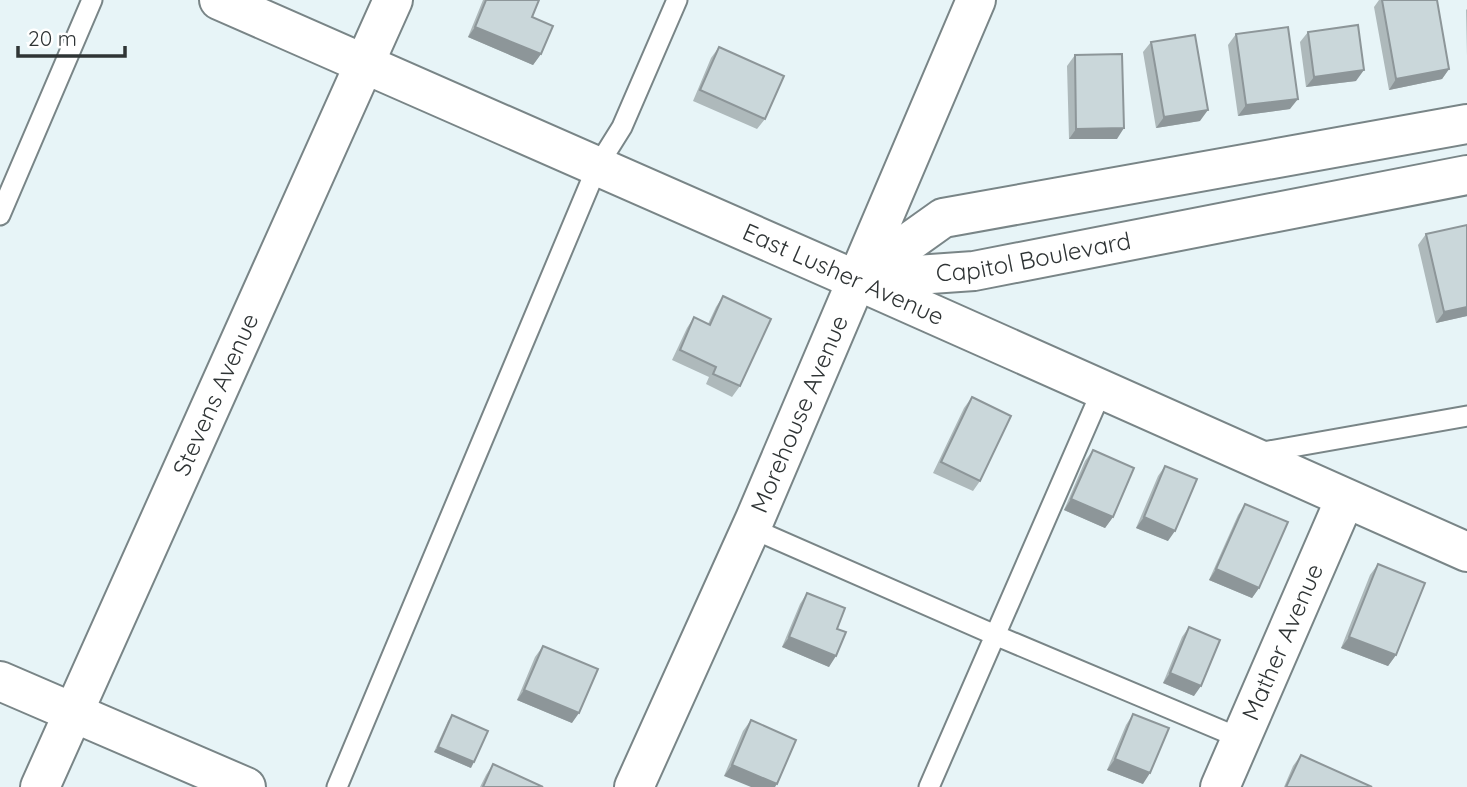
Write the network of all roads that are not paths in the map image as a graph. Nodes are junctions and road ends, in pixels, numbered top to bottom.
1 (92, 0) edge
2 (219, 0) edge
3 (393, 0) edge
4 (677, 0) edge
5 (976, 0) edge
6 (365, 65) junction
7 (1467, 124) edge
8 (597, 167) junction
9 (1467, 175) edge
10 (0, 215) edge
11 (856, 279) junction
12 (1102, 390) junction
13 (1467, 416) edge
14 (1247, 455) junction
15 (1345, 499) junction
16 (751, 528) junction
17 (1467, 552) edge
18 (995, 635) junction
19 (0, 681) edge
20 (72, 711) junction
21 (1242, 739) junction
22 (40, 787) edge
23 (246, 787) edge
24 (337, 787) edge
25 (634, 787) edge
26 (929, 787) edge
27 (1220, 787) edge

1 - 10 lane
2 - 6 street, East Lusher Avenue
3 - 6 street, Stevens Avenue
4 - 8 lane
5 - 11 street, Morehouse Avenue
6 - 8 street, East Lusher Avenue
6 - 20 street, Stevens Avenue
7 - 11 street, Capitol Boulevard
8 - 11 street, East Lusher Avenue
8 - 24 lane
9 - 11 street, Capitol Boulevard
11 - 12 street, East Lusher Avenue
11 - 16 street, Morehouse Avenue
12 - 14 street, East Lusher Avenue
12 - 18 lane
13 - 14 lane
14 - 15 street, East Lusher Avenue
15 - 17 street, East Lusher Avenue
15 - 21 street, Mather Avenue
16 - 18 lane
16 - 25 street, Morehouse Avenue
18 - 21 lane
18 - 26 lane
19 - 20 street
20 - 22 street, Stevens Avenue
20 - 23 street
21 - 27 street, Mather Avenue

